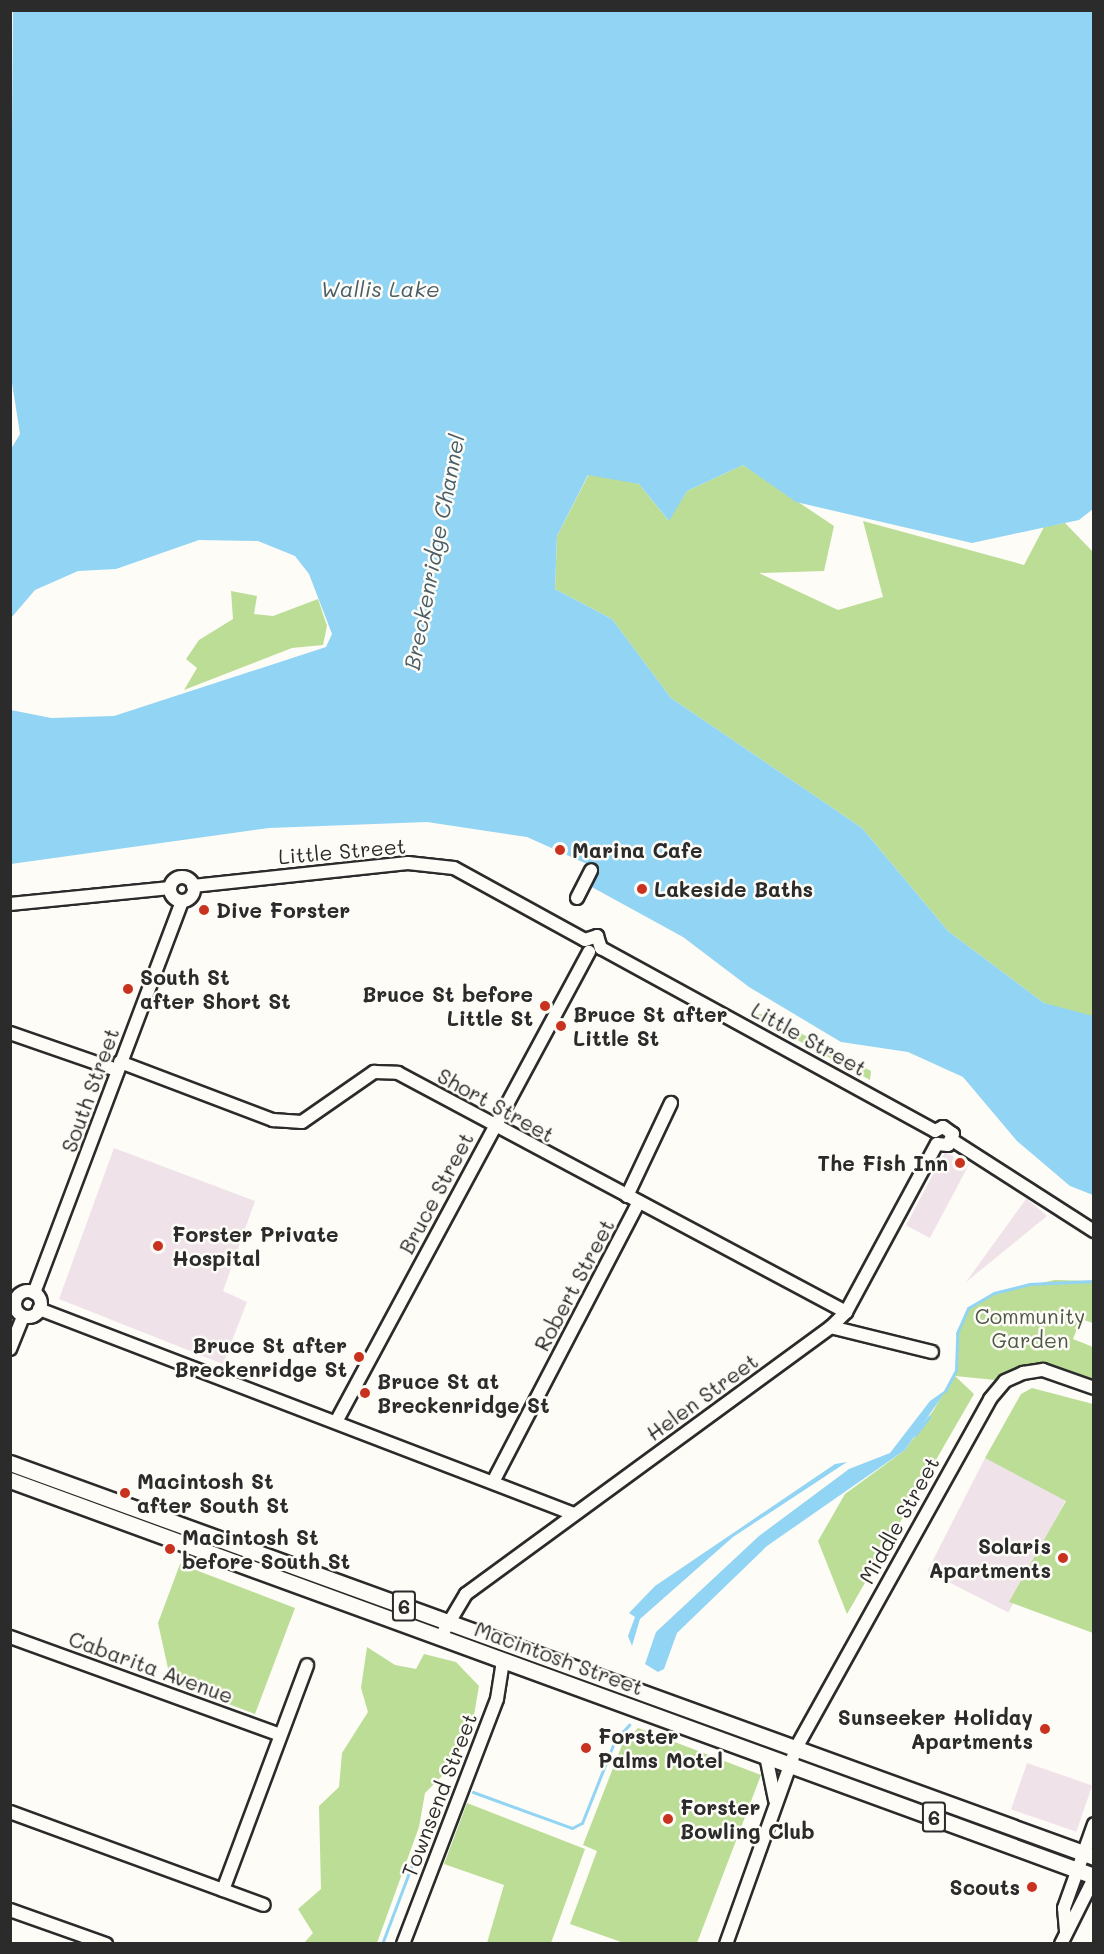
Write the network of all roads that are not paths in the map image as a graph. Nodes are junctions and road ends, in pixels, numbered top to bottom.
1 (591, 870) dead end
2 (193, 886) junction
3 (170, 888) junction
4 (577, 898) dead end
5 (182, 901) junction
6 (10, 903) edge
7 (595, 950) junction
8 (10, 1033) edge
9 (119, 1066) junction
10 (670, 1102) dead end
11 (494, 1128) junction
12 (936, 1138) junction
13 (627, 1196) junction
14 (639, 1202) junction
15 (1094, 1231) edge
16 (34, 1293) junction
17 (13, 1298) edge
18 (39, 1309) junction
19 (846, 1312) junction
20 (23, 1316) junction
21 (831, 1327) junction
22 (10, 1349) edge
23 (932, 1352) dead end
24 (1094, 1388) edge
25 (336, 1422) junction
26 (10, 1463) edge
27 (10, 1480) edge
28 (493, 1482) junction
29 (574, 1514) junction
30 (447, 1622) junction
31 (10, 1637) edge
32 (442, 1637) junction
33 (502, 1660) junction
34 (307, 1665) dead end
35 (813, 1716) junction
36 (278, 1734) junction
37 (796, 1748) junction
38 (812, 1754) junction
39 (766, 1756) junction
40 (790, 1765) junction
41 (776, 1804) junction
42 (10, 1812) edge
43 (1094, 1824) edge
44 (1088, 1855) edge
45 (1077, 1870) junction
46 (1094, 1877) edge
47 (223, 1890) junction
48 (264, 1905) dead end
49 (10, 1910) edge
50 (1064, 1937) edge
51 (98, 1942) edge
52 (403, 1944) edge
53 (726, 1944) edge

1 - 4 street
2 - 3 street, Little Street
2 - 5 street, South Street
2 - 7 street, Little Street
3 - 5 street
3 - 6 street
5 - 9 street, South Street
7 - 11 street, Bruce Street
7 - 12 street, Little Street
8 - 9 street, Short Street
9 - 11 street, Short Street
9 - 16 street, South Street
10 - 13 street, Robert Street
11 - 13 street, Short Street
11 - 25 street, Bruce Street
12 - 15 street, Little Street
12 - 19 street, Helen Street
13 - 14 street, Short Street
14 - 19 street, Short Street
14 - 28 street, Robert Street
16 - 17 street
16 - 18 street
17 - 20 street
18 - 20 street
18 - 25 street
19 - 21 street, Helen Street
20 - 22 street
21 - 23 street
21 - 29 street, Helen Street
24 - 35 street, Middle Street
25 - 28 street
26 - 30 main road, Macintosh Street / 6
27 - 32 main road, Macintosh Street / 6
28 - 29 street
29 - 30 street, Helen Street
30 - 32 street, Helen Street
30 - 37 main road, Macintosh Street / 6
31 - 36 street, Cabarita Avenue
32 - 33 main road, Macintosh Street / 6
33 - 39 main road, Macintosh Street / 6
33 - 52 street, Townsend Street
34 - 36 street
35 - 37 street, Middle Street
35 - 38 street, Middle Street
36 - 47 street
37 - 38 main road, Macintosh Street / 6
37 - 40 street, Middle Street
38 - 44 main road, Macintosh Street / 6
39 - 40 main road, Macintosh Street / 6
39 - 41 street
40 - 41 street, Middle Street
40 - 45 main road, Macintosh Street / 6
41 - 53 street, Middle Street
42 - 47 street
43 - 44 street
44 - 45 street
45 - 46 main road, Macintosh Street / 6
45 - 50 street
46 - 50 street
47 - 48 street
49 - 51 street

